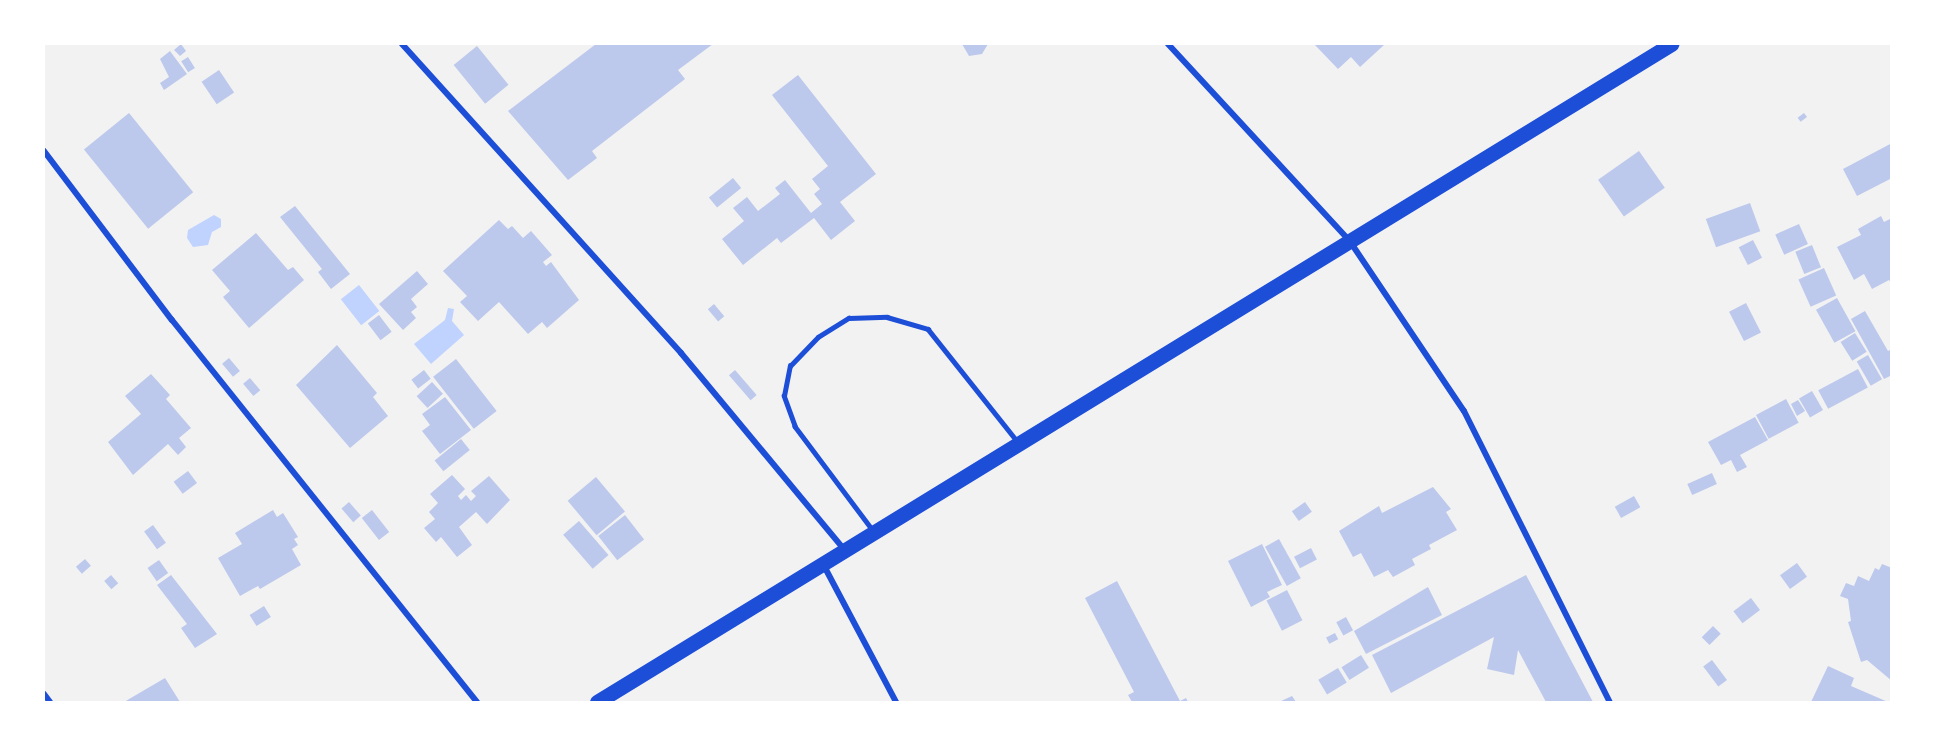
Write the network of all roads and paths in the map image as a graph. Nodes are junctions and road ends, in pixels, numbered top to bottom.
1 (402, 44) edge
2 (1168, 44) edge
3 (1668, 44) edge
4 (44, 151) edge
5 (1349, 240) junction
6 (1019, 444) junction
7 (873, 532) junction
8 (845, 549) junction
9 (823, 563) junction
10 (44, 694) edge
11 (50, 702) edge
12 (477, 702) edge
13 (597, 702) edge
14 (896, 702) edge
15 (1610, 702) edge

1 - 8 street
2 - 5 street
3 - 5 main road
4 - 12 street
5 - 6 main road
5 - 15 street
6 - 7 main road
6 - 7 lane
7 - 8 main road
8 - 9 main road
9 - 13 main road
9 - 14 street
10 - 11 street

